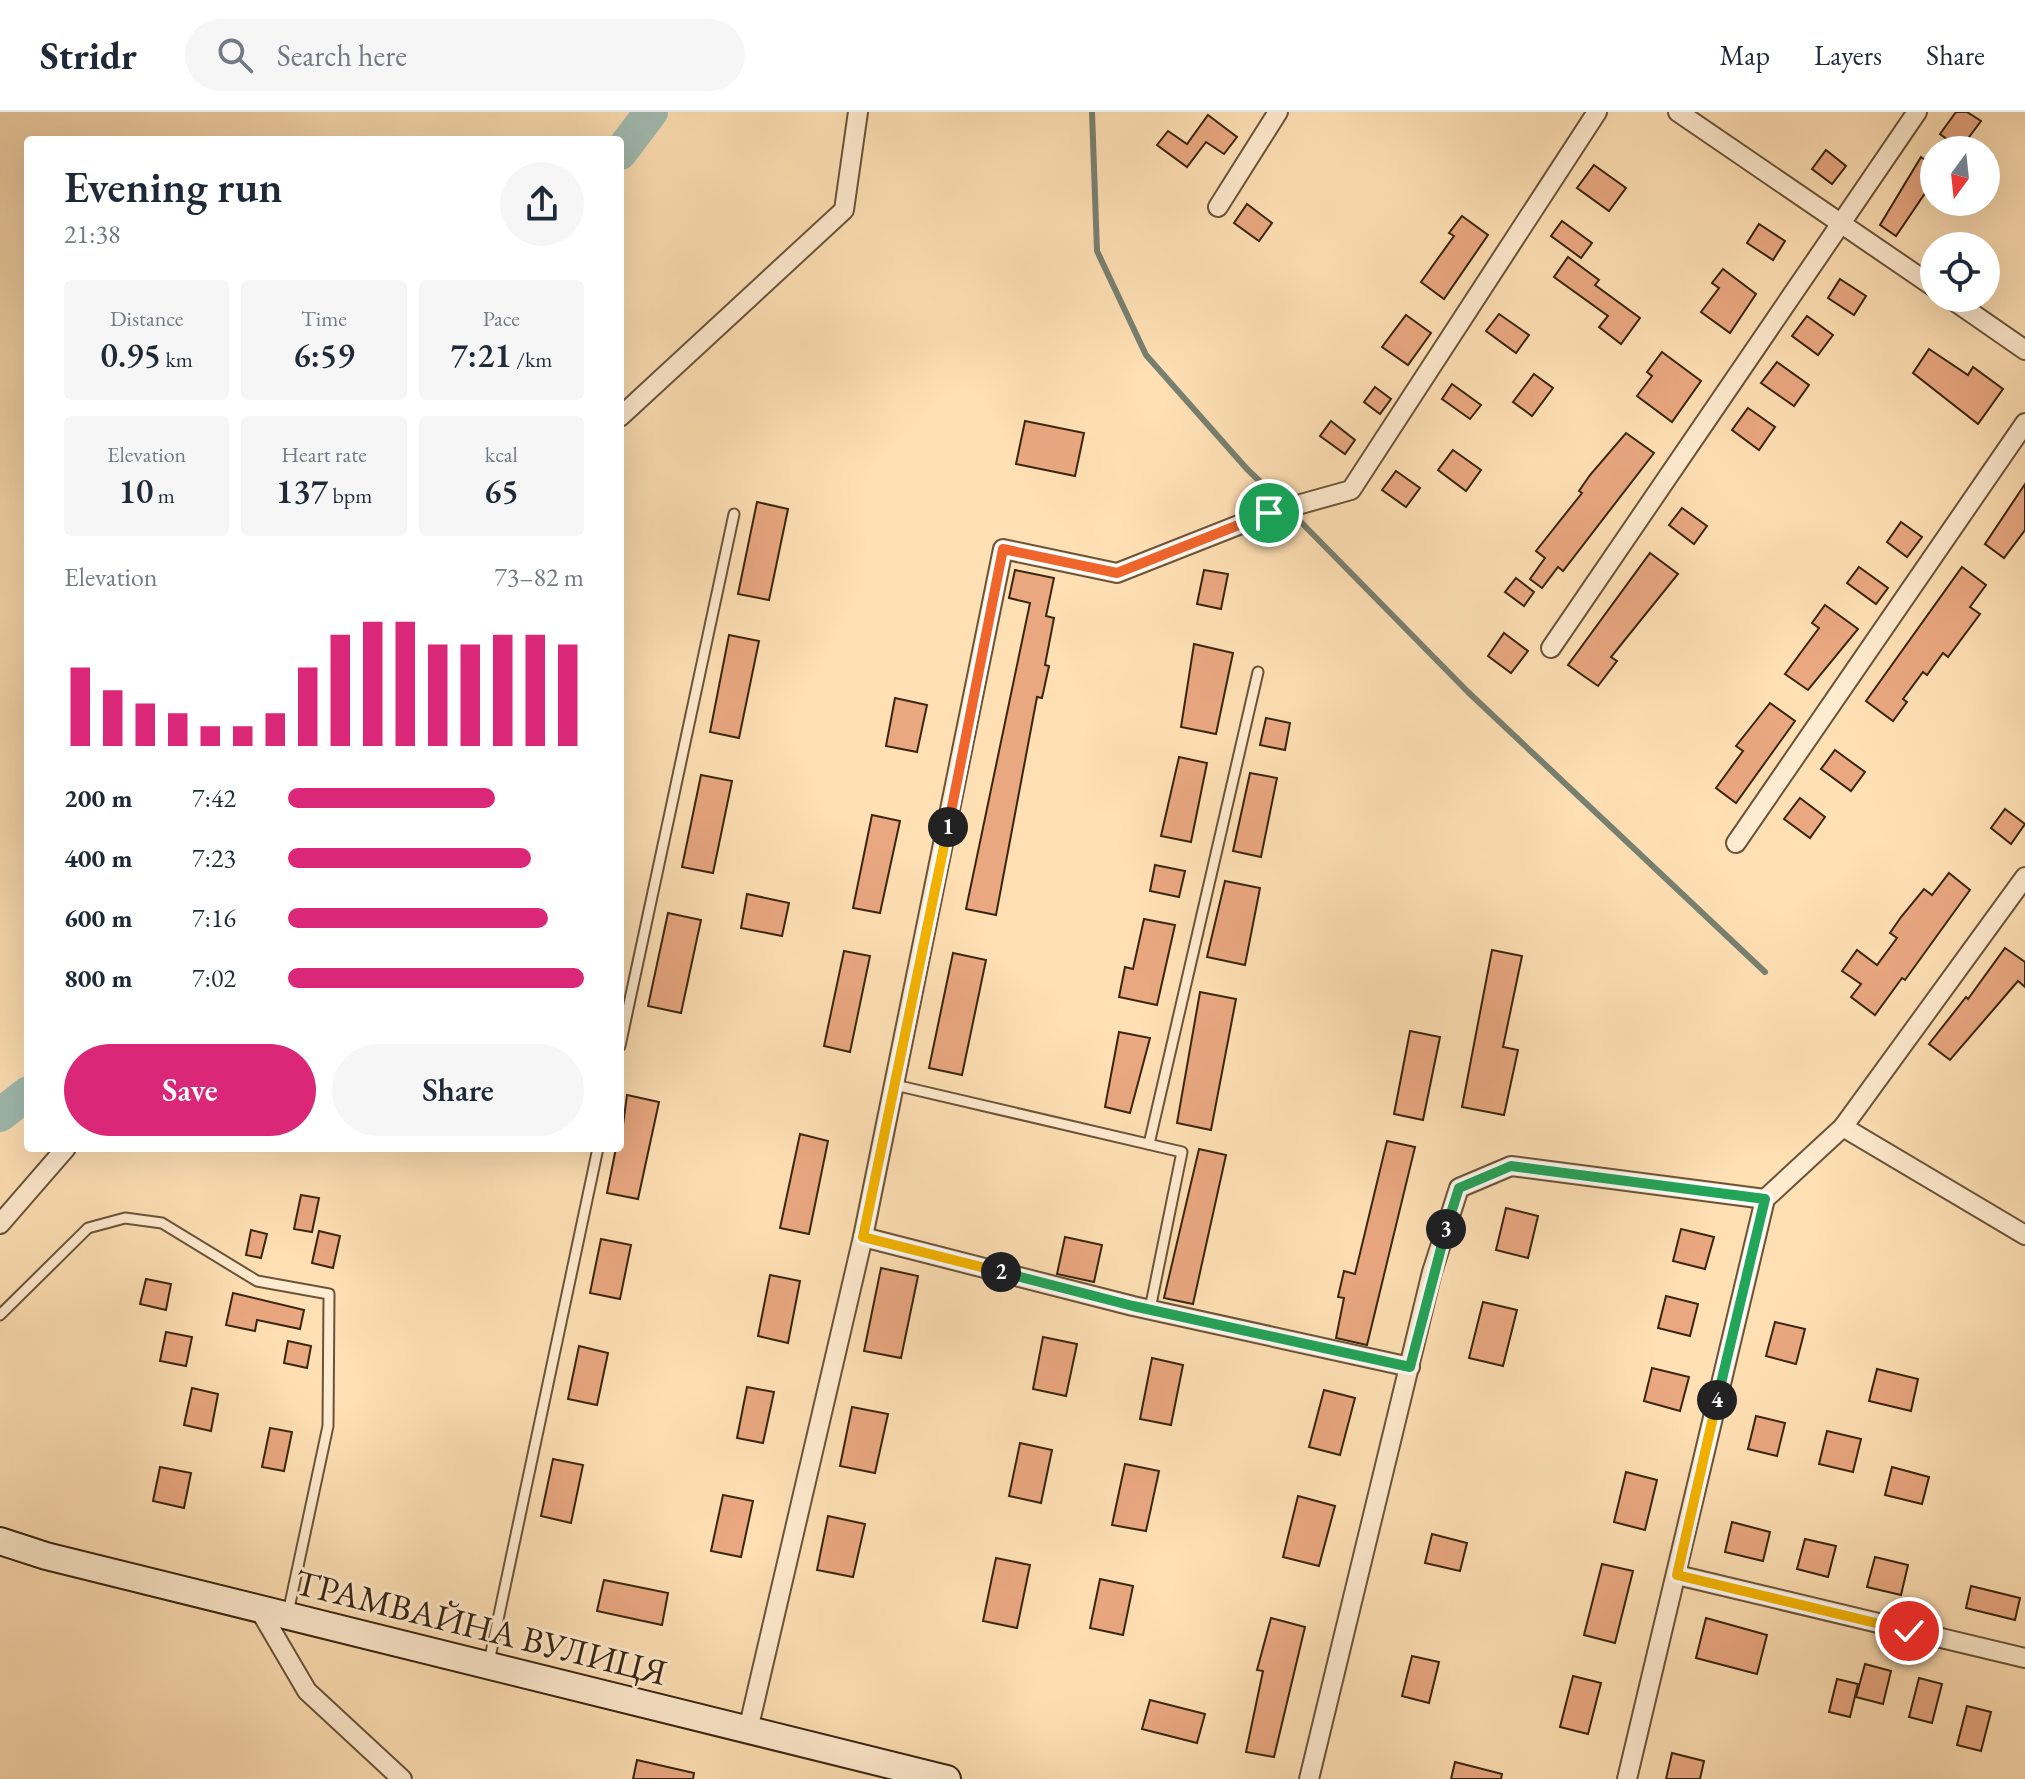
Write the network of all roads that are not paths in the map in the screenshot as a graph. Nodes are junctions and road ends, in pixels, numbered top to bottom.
1 (858, 112) edge
2 (1278, 112) edge
3 (1597, 112) edge
4 (1678, 112) edge
5 (1917, 112) edge
6 (1218, 207) dead end
7 (1840, 222) junction
8 (1920, 277) edge
9 (1970, 312) edge
10 (2025, 350) edge
11 (624, 413) edge
12 (2025, 423) edge
13 (734, 514) dead end
14 (1551, 648) dead end
15 (1258, 672) dead end
16 (1736, 843) dead end
17 (2025, 877) edge
18 (624, 1027) edge
19 (895, 1085) junction
20 (1843, 1127) junction
21 (1149, 1144) junction
22 (63, 1152) edge
23 (597, 1152) edge
24 (1765, 1199) junction
25 (0, 1224) edge
26 (2025, 1235) edge
27 (863, 1237) junction
28 (1150, 1309) junction
29 (0, 1315) edge
30 (1410, 1367) junction
31 (0, 1541) edge
32 (1677, 1575) junction
33 (259, 1609) junction
34 (288, 1616) junction
35 (2025, 1658) edge
36 (488, 1666) junction
37 (748, 1730) junction
38 (402, 1779) edge
39 (947, 1779) edge
40 (1309, 1779) edge
41 (1627, 1779) edge

1 - 11 street
2 - 6 street
3 - 19 street
4 - 7 street
5 - 7 street
7 - 8 street
7 - 14 street
9 - 10 street
12 - 16 street
13 - 18 lane
15 - 21 lane
17 - 20 street
19 - 21 lane
19 - 27 street
20 - 24 street
20 - 26 street
21 - 28 lane
22 - 25 street
23 - 36 lane
24 - 30 street
24 - 32 street
27 - 28 street
27 - 37 street
28 - 30 street
29 - 34 lane
30 - 40 street
31 - 33 street, ТРАМВАЙНА ВУЛИЦЯ
32 - 35 street
32 - 41 street
33 - 34 street, ТРАМВАЙНА ВУЛИЦЯ
33 - 38 street
34 - 36 street, ТРАМВАЙНА ВУЛИЦЯ
36 - 37 street, ТРАМВАЙНА ВУЛИЦЯ
37 - 39 street, ТРАМВАЙНА ВУЛИЦЯ

